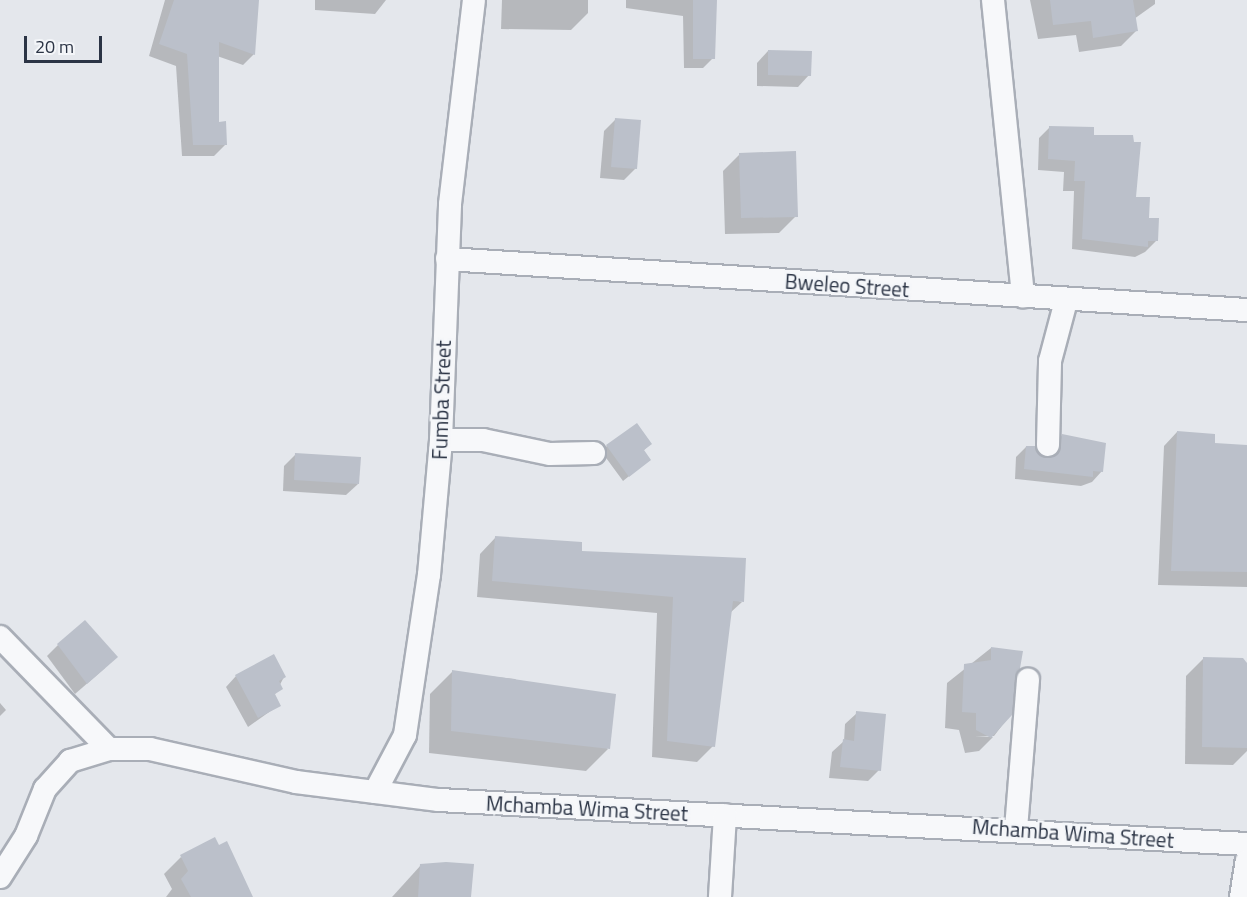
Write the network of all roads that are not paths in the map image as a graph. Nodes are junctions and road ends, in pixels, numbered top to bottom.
1 (474, 0) edge
2 (993, 0) edge
3 (447, 259) junction
4 (1023, 296) junction
5 (1066, 301) junction
6 (1247, 310) edge
7 (441, 440) junction
8 (1048, 445) dead end
9 (594, 453) dead end
10 (0, 637) edge
11 (1028, 679) dead end
12 (109, 749) junction
13 (375, 792) junction
14 (725, 815) junction
15 (1016, 829) junction
16 (1247, 844) edge
17 (1247, 861) edge
18 (0, 877) edge
19 (720, 897) edge
20 (1241, 897) edge

1 - 3 street, Fumba Street
2 - 4 street
3 - 4 street, Bweleo Street
3 - 7 street, Fumba Street
4 - 5 street, Bweleo Street
5 - 6 street, Bweleo Street
5 - 8 street
7 - 9 street
7 - 13 street, Fumba Street
10 - 12 street
11 - 15 street
12 - 13 street, Mchamba Wima Street
12 - 18 street, Mchamba Wima Street
13 - 14 street, Mchamba Wima Street
14 - 15 street, Mchamba Wima Street
14 - 19 street
15 - 16 street, Mchamba Wima Street
17 - 20 street

